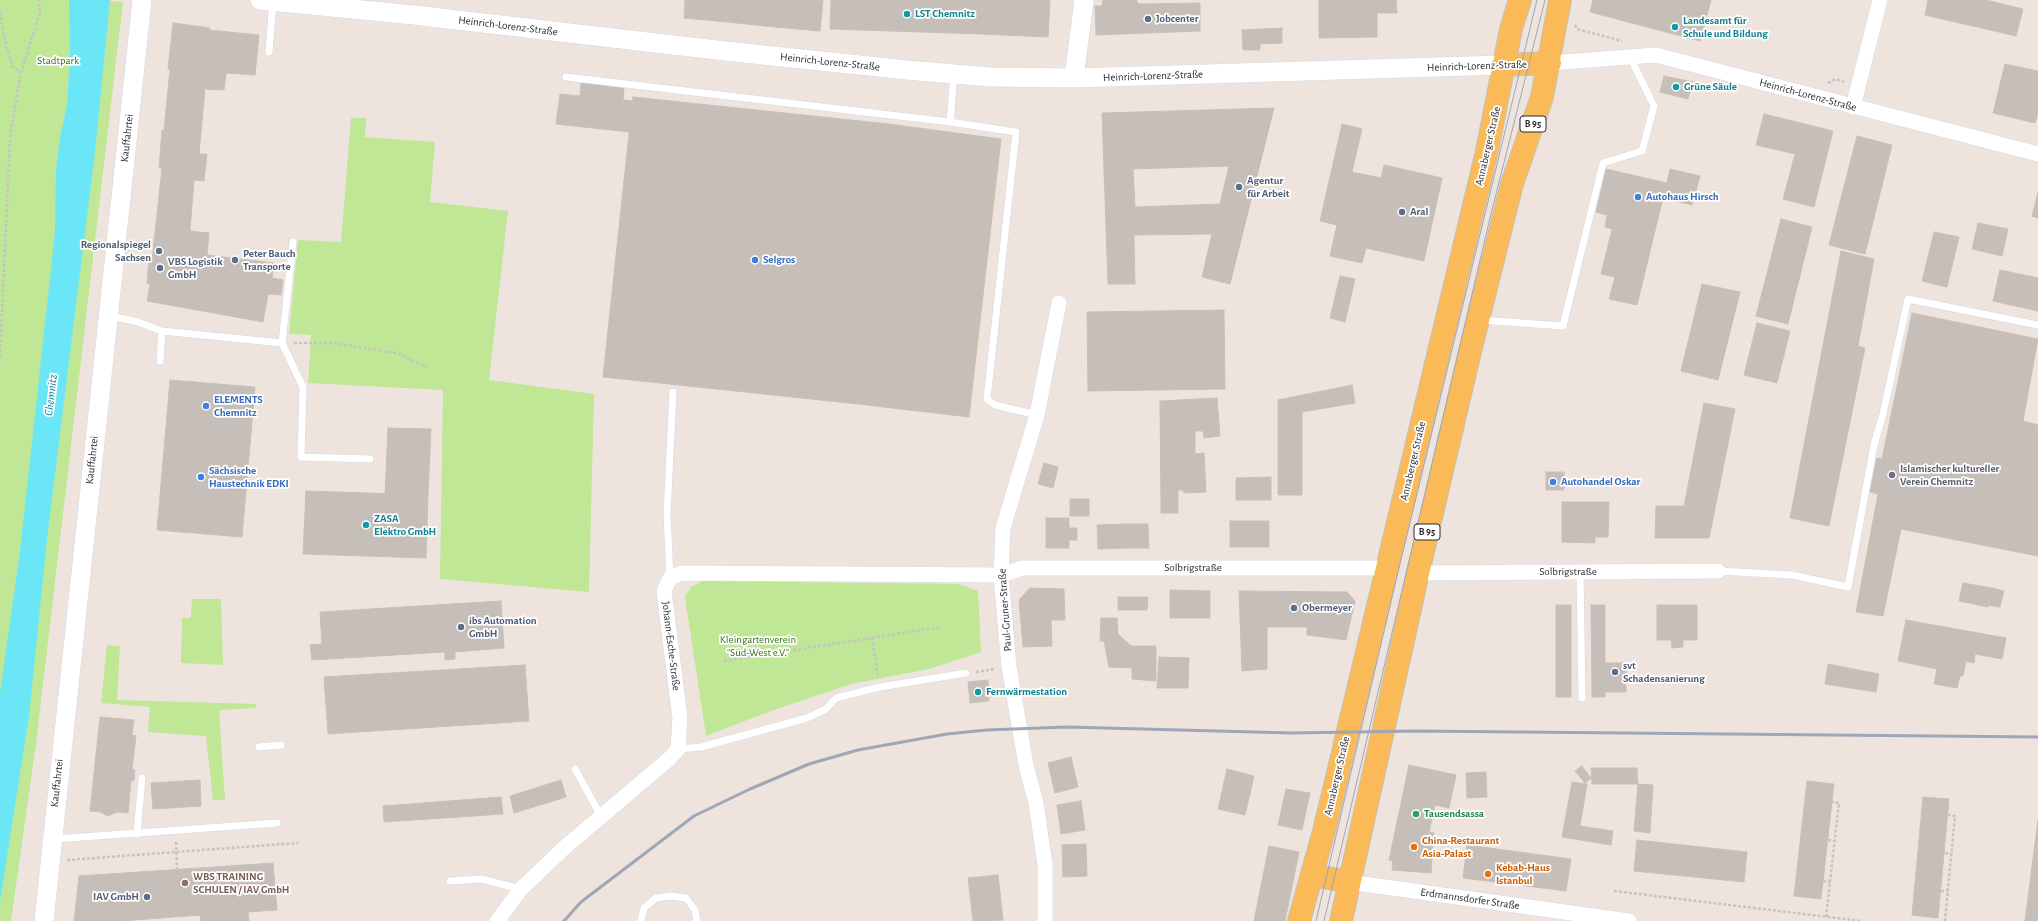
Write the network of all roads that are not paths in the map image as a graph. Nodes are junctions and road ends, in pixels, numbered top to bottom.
1 (142, 0) edge
2 (1084, 0) edge
3 (1520, 0) edge
4 (1560, 0) edge
5 (1880, 0) edge
6 (266, 1) edge
7 (269, 52) dead end
8 (1630, 57) junction
9 (1550, 63) junction
10 (1503, 65) junction
11 (954, 74) junction
12 (566, 77) dead end
13 (1074, 78) junction
14 (1853, 107) junction
15 (950, 122) junction
16 (2038, 154) edge
17 (293, 242) dead end
18 (1059, 303) dead end
19 (108, 316) junction
20 (1478, 320) junction
21 (2038, 325) edge
22 (162, 332) junction
23 (282, 343) junction
24 (160, 360) dead end
25 (673, 392) dead end
26 (1037, 414) junction
27 (370, 458) dead end
28 (1387, 568) junction
29 (1718, 571) joint
30 (1580, 572) junction
31 (1418, 573) junction
32 (1001, 575) junction
33 (670, 578) junction
34 (966, 673) road end
35 (1582, 698) dead end
36 (281, 745) dead end
37 (259, 747) dead end
38 (678, 749) junction
39 (575, 769) dead end
40 (142, 778) dead end
41 (601, 816) junction
42 (277, 823) dead end
43 (137, 834) junction
44 (52, 839) junction
45 (1312, 875) junction
46 (450, 881) dead end
47 (1349, 882) junction
48 (521, 889) junction
49 (44, 921) edge
50 (497, 921) edge
51 (641, 921) edge
52 (697, 921) edge
53 (1045, 921) edge
54 (1299, 921) edge
55 (1341, 921) edge
56 (1629, 921) edge

1 - 19 street, Kauffahrtei
2 - 13 street
3 - 10 main road, Annaberger Straße / B 95
4 - 9 main road, B 95
5 - 14 street
6 - 7 lane
6 - 11 street, Heinrich-Lorenz-Straße
8 - 9 street, Heinrich-Lorenz-Straße
8 - 14 street, Heinrich-Lorenz-Straße
8 - 20 lane
9 - 10 main road, Heinrich-Lorenz-Straße
9 - 20 main road, B 95
10 - 13 street, Heinrich-Lorenz-Straße
10 - 28 main road, Annaberger Straße / B 95
11 - 13 street, Heinrich-Lorenz-Straße
11 - 15 lane
12 - 15 lane
14 - 16 street, Heinrich-Lorenz-Straße
15 - 26 lane
17 - 23 lane
18 - 26 street, Paul-Gruner-Straße
19 - 22 lane
19 - 44 street, Kauffahrtei
20 - 31 main road, B 95
21 - 29 lane
22 - 23 lane
22 - 24 lane
23 - 27 lane
25 - 33 lane
26 - 32 street, Paul-Gruner-Straße
28 - 32 street, Solbrigstraße
28 - 45 main road, Annaberger Straße / B 95
29 - 30 street, Solbrigstraße
30 - 31 street, Solbrigstraße
30 - 35 lane
31 - 47 main road, B 95
32 - 33 street
32 - 53 street, Paul-Gruner-Straße
33 - 38 street, Johann-Esche-Straße
34 - 38 lane
36 - 37 lane
38 - 41 street
39 - 41 lane
40 - 43 lane
41 - 48 street
42 - 43 lane
43 - 44 lane
44 - 49 street, Kauffahrtei
45 - 47 main road, Erdmannsdorfer Straße
45 - 54 main road, Annaberger Straße / B 95
46 - 48 lane
47 - 55 main road, B 95
47 - 56 street, Erdmannsdorfer Straße
48 - 50 street
51 - 52 lane

